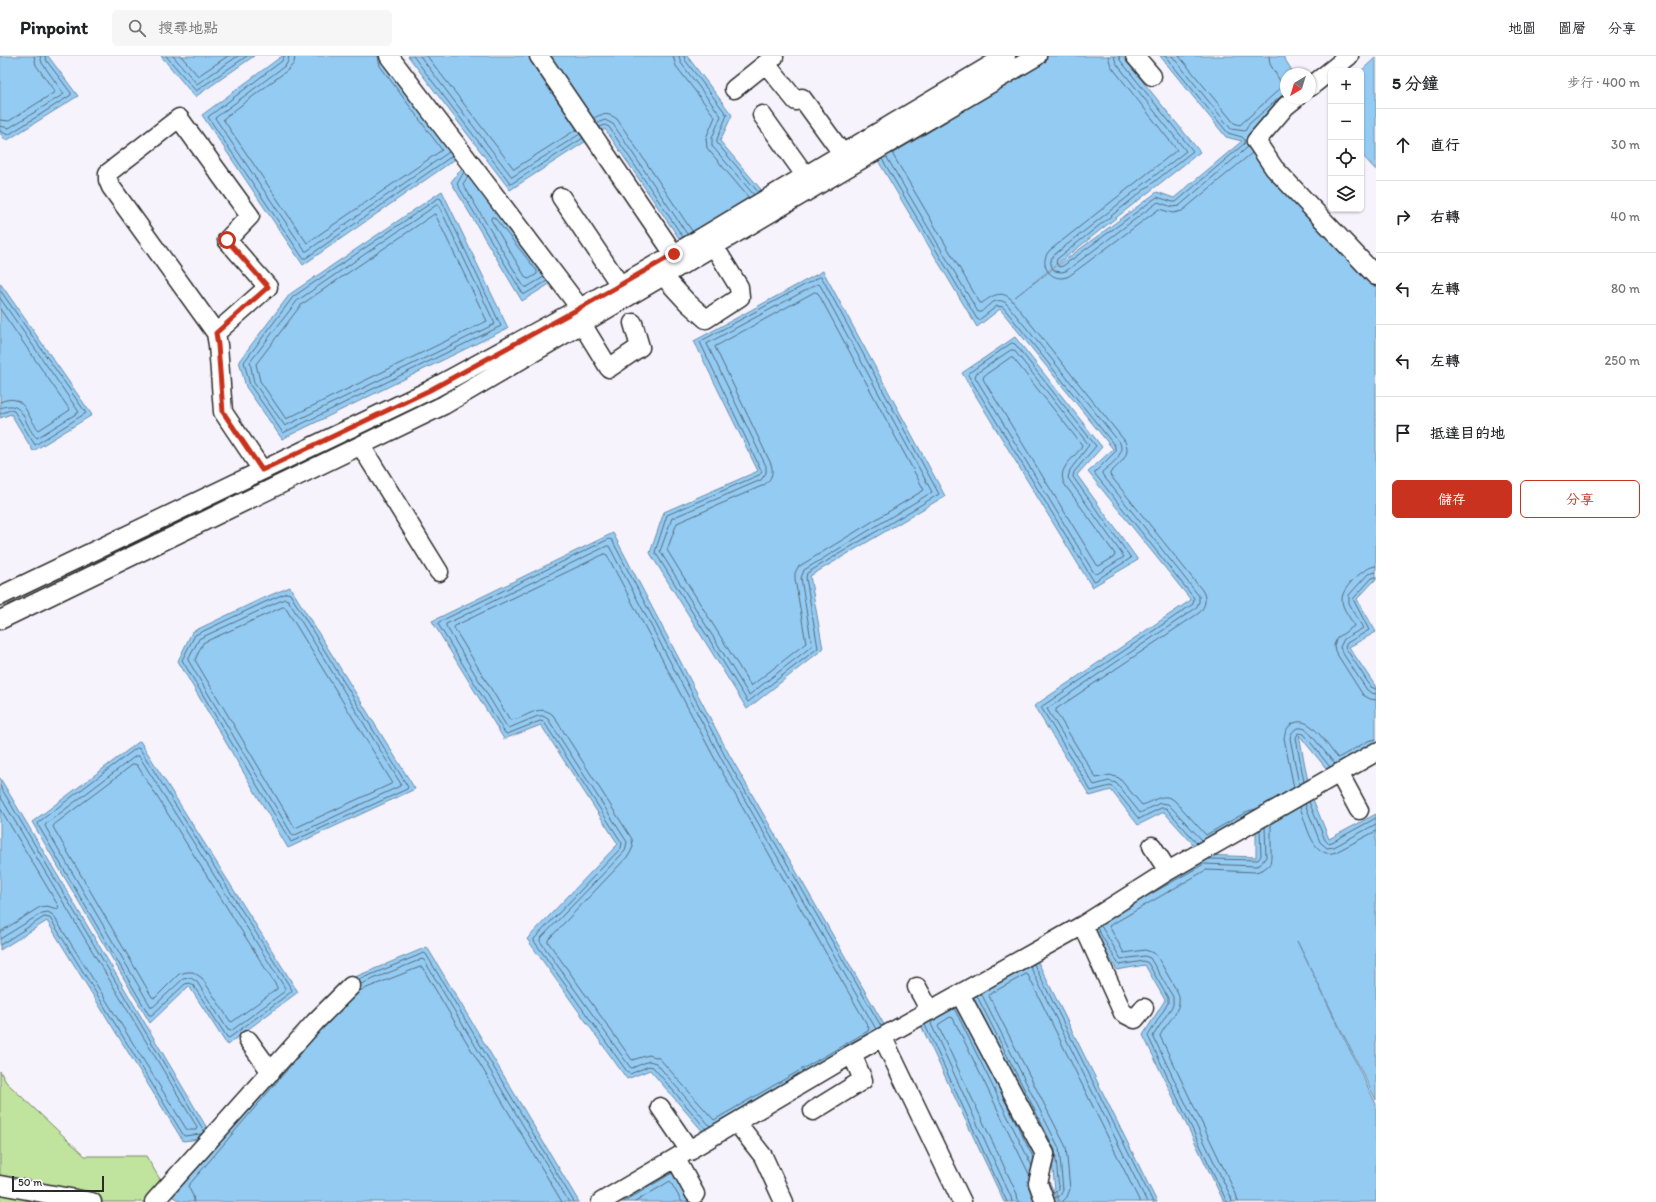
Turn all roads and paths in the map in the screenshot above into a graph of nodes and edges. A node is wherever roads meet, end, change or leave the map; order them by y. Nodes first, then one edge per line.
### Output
1 (389, 56) edge
2 (539, 56) edge
3 (1006, 56) edge
4 (1037, 56) edge
5 (1135, 56) edge
6 (1349, 56) edge
7 (770, 60) edge
8 (1152, 76) dead end
9 (1316, 82) edge
10 (734, 89) dead end
11 (1288, 104) edge
12 (762, 115) dead end
13 (842, 153) junction
14 (805, 176) junction
15 (561, 197) dead end
16 (714, 246) junction
17 (674, 254) junction
18 (663, 276) junction
19 (1376, 276) edge
20 (620, 285) junction
21 (581, 316) junction
22 (633, 323) dead end
23 (216, 333) junction
24 (361, 446) junction
25 (262, 470) junction
26 (439, 572) dead end
27 (0, 596) edge
28 (0, 620) edge
29 (1376, 752) edge
30 (1339, 773) junction
31 (1359, 810) dead end
32 (1152, 846) dead end
33 (1168, 871) junction
34 (1083, 925) junction
35 (351, 986) dead end
36 (917, 987) dead end
37 (960, 994) junction
38 (1144, 1008) dead end
39 (930, 1011) junction
40 (883, 1038) junction
41 (248, 1040) dead end
42 (852, 1054) junction
43 (271, 1072) junction
44 (660, 1107) dead end
45 (813, 1111) dead end
46 (737, 1123) junction
47 (683, 1155) junction
48 (0, 1185) edge
49 (695, 1194) dead end
50 (92, 1202) edge
51 (154, 1202) edge
52 (601, 1202) edge
53 (784, 1202) edge
54 (962, 1202) edge
55 (1045, 1202) edge

1 - 21 street
2 - 17 street
3 - 13 street
4 - 16 street
5 - 8 street
6 - 9 street
7 - 10 street
7 - 13 street
11 - 19 street
12 - 14 street
13 - 14 street
14 - 17 street
15 - 20 street
16 - 18 street
16 - 18 street
17 - 20 street
18 - 21 street
20 - 21 street
21 - 22 street
21 - 24 street
21 - 25 street
23 - 23 street
23 - 25 street
24 - 26 street
24 - 28 street
25 - 27 street
29 - 30 street
30 - 31 street
30 - 33 street
32 - 33 street
33 - 34 street
34 - 37 street
34 - 38 street
35 - 43 street
36 - 39 street
37 - 39 street
37 - 55 street
39 - 40 street
40 - 42 street
40 - 54 street
41 - 43 street
42 - 45 street
42 - 46 street
43 - 51 street
44 - 47 street
46 - 47 street
46 - 53 street
47 - 49 street
47 - 52 street
48 - 50 street

